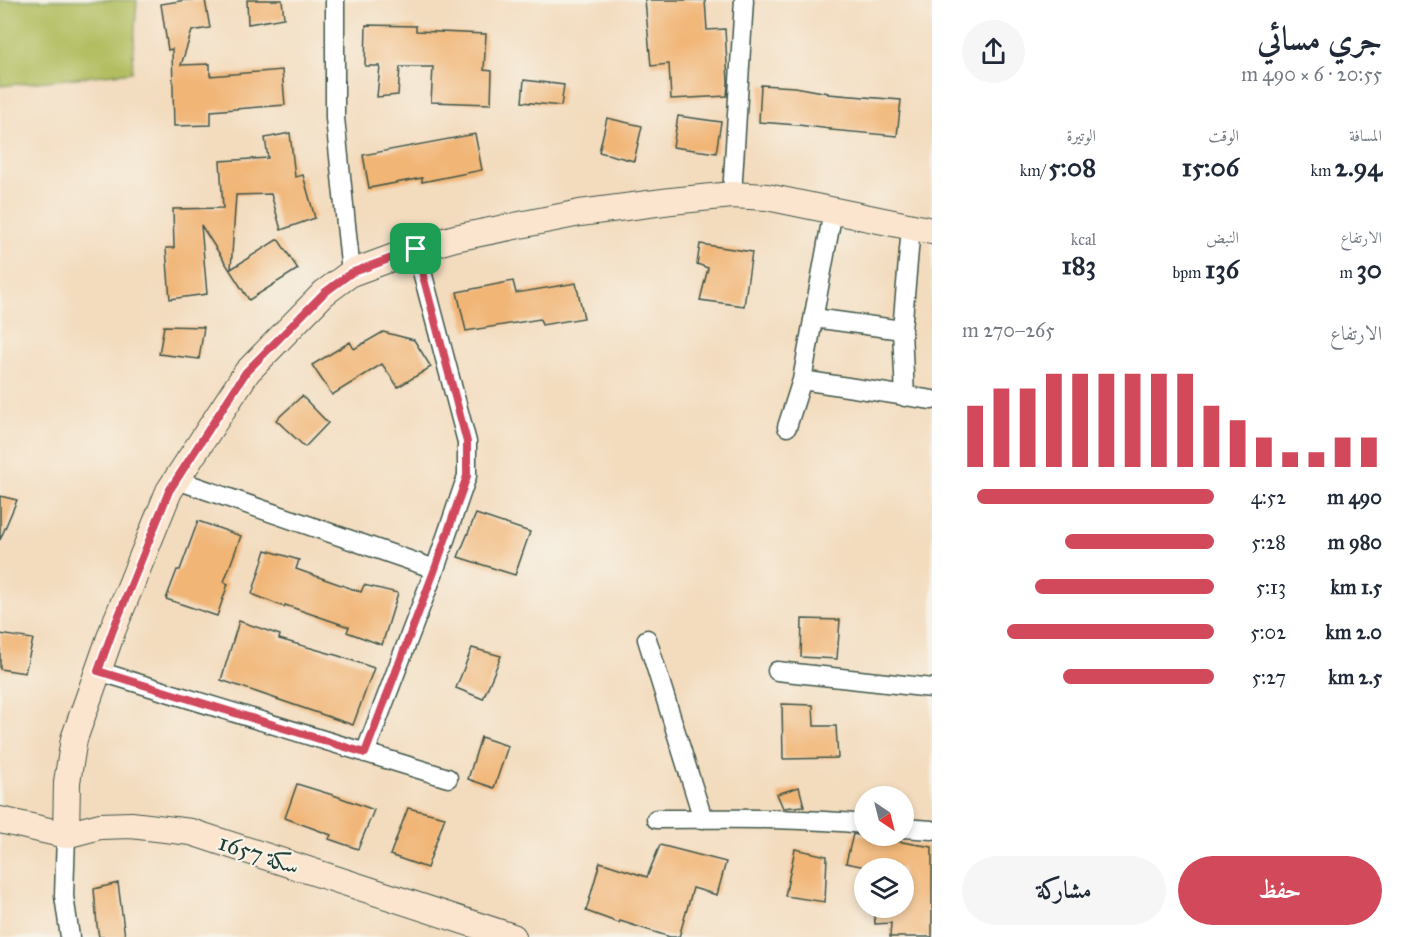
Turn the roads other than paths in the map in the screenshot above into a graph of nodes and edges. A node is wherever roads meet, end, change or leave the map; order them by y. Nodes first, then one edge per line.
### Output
1 (335, 0) edge
2 (744, 0) edge
3 (732, 195) junction
4 (833, 211) junction
5 (922, 229) edge
6 (416, 249) junction
7 (351, 273) junction
8 (814, 318) junction
9 (902, 330) junction
10 (802, 380) junction
11 (905, 397) junction
12 (932, 400) edge
13 (788, 427) dead end
14 (177, 480) junction
15 (435, 569) junction
16 (647, 639) dead end
17 (98, 671) junction
18 (777, 671) dead end
19 (932, 688) edge
20 (365, 753) junction
21 (448, 778) dead end
22 (656, 819) dead end
23 (703, 819) junction
24 (0, 820) edge
25 (854, 823) edge
26 (914, 829) edge
27 (932, 830) edge
28 (66, 835) junction
29 (70, 937) edge
30 (513, 937) edge

1 - 7 street
2 - 3 street
3 - 4 street
3 - 6 street
4 - 5 street
4 - 8 street
5 - 9 street
6 - 7 street
6 - 15 street
7 - 14 street
8 - 9 street
8 - 10 street
9 - 11 street
10 - 11 street
10 - 13 street
11 - 12 street
14 - 15 street
14 - 17 street
15 - 20 street
16 - 23 street
17 - 20 street
17 - 28 street
18 - 19 street
20 - 21 street
22 - 23 street
23 - 25 street
24 - 28 street, سكة 1657
26 - 27 street
28 - 29 street
28 - 30 street, سكة 1657

